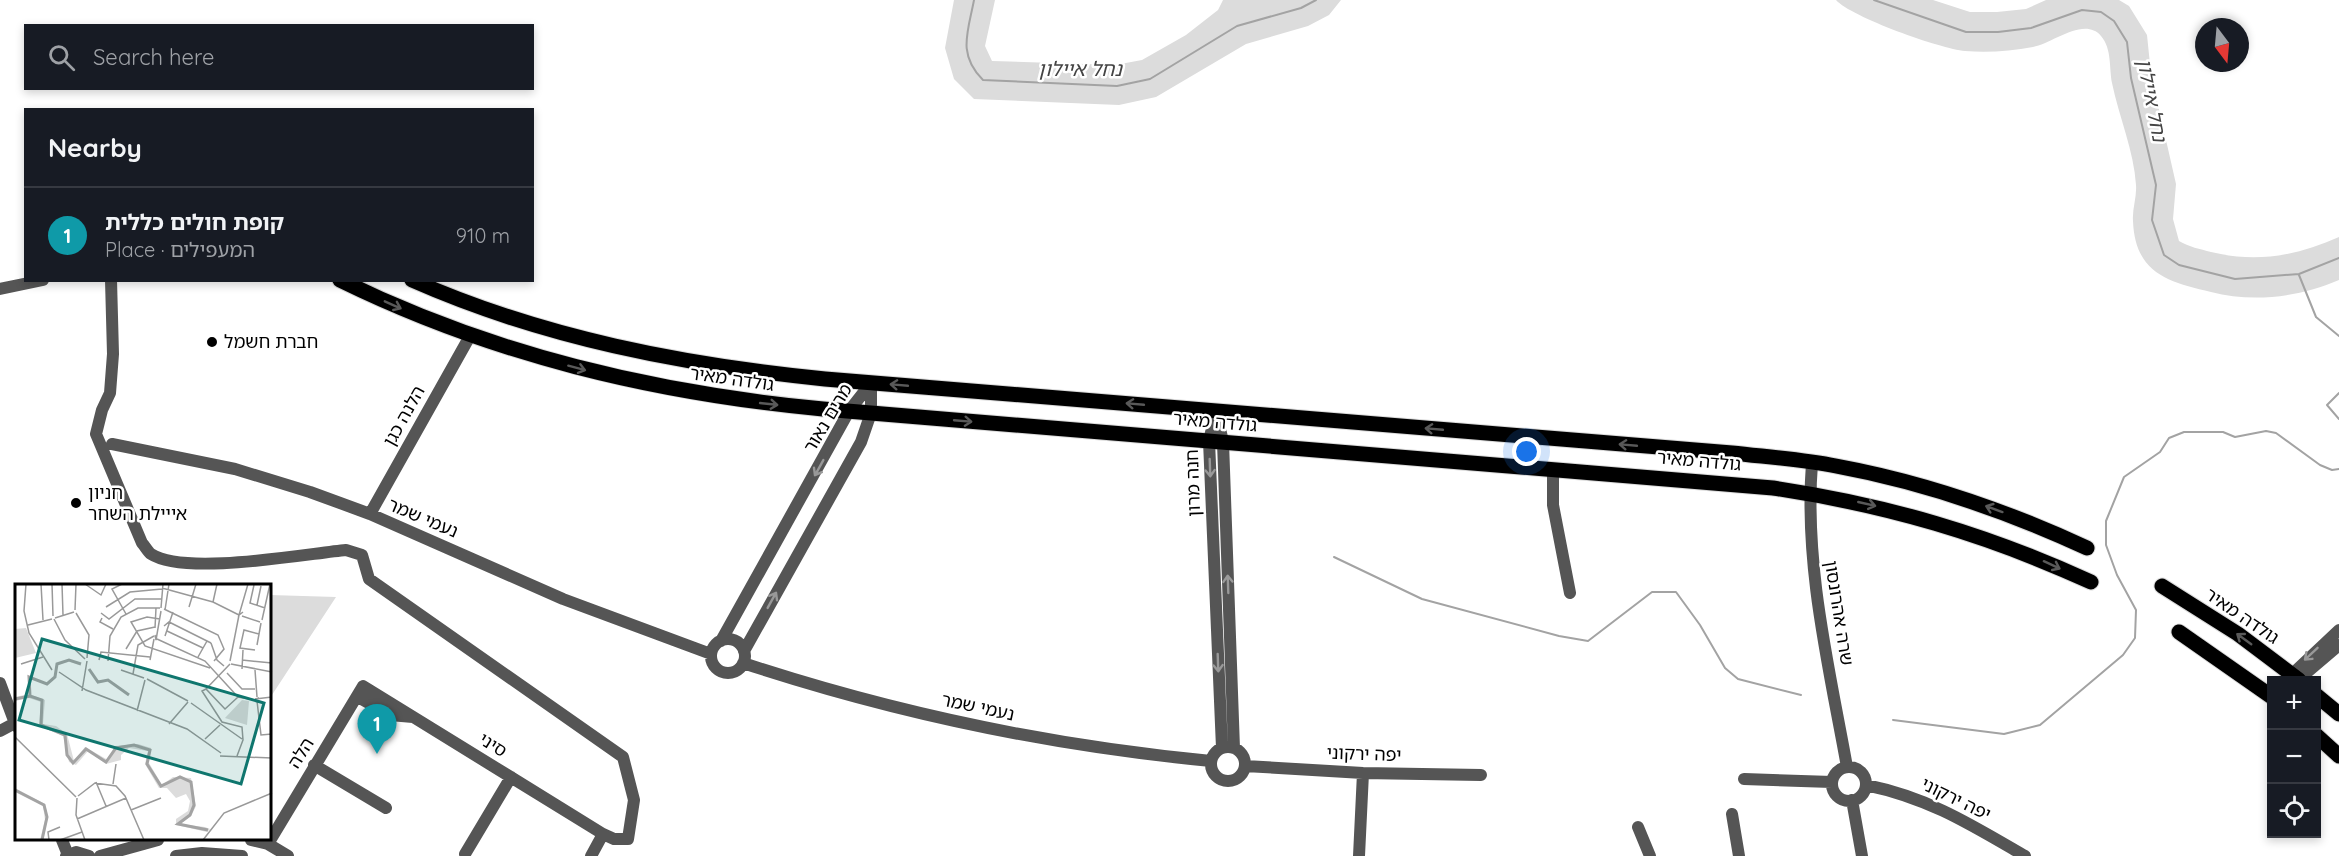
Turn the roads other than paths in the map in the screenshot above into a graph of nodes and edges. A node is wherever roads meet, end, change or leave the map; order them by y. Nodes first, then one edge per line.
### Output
1 (24, 276) edge
2 (0, 280) edge
3 (33, 282) edge
4 (111, 282) edge
5 (345, 282) edge
6 (418, 282) edge
7 (0, 289) edge
8 (470, 336) junction
9 (871, 383) junction
10 (849, 411) junction
11 (1216, 411) junction
12 (871, 413) junction
13 (1216, 441) junction
14 (112, 444) dead end
15 (1812, 463) junction
16 (1553, 469) junction
17 (1810, 493) junction
18 (370, 514) junction
19 (2087, 548) dead end
20 (2091, 582) dead end
21 (2162, 586) dead end
22 (1570, 593) dead end
23 (2339, 630) edge
24 (2179, 632) dead end
25 (721, 641) junction
26 (2339, 645) edge
27 (711, 654) junction
28 (744, 657) junction
29 (2290, 676) edge
30 (2297, 676) edge
31 (2298, 676) edge
32 (0, 683) edge
33 (361, 691) joint
34 (2267, 694) edge
35 (2321, 699) edge
36 (2339, 714) edge
37 (15, 722) edge
38 (15, 725) edge
39 (0, 731) edge
40 (2321, 740) edge
41 (1228, 748) junction
42 (2339, 756) edge
43 (1211, 761) junction
44 (314, 765) junction
45 (1245, 766) junction
46 (1847, 767) junction
47 (1363, 773) junction
48 (1481, 775) dead end
49 (511, 777) junction
50 (1744, 779) dead end
51 (1832, 782) junction
52 (1866, 785) junction
53 (1852, 800) junction
54 (386, 808) dead end
55 (1732, 814) dead end
56 (1638, 826) dead end
57 (603, 834) junction
58 (272, 837) edge
59 (154, 841) edge
60 (255, 841) edge
61 (270, 841) edge
62 (268, 844) junction
63 (465, 854) dead end
64 (67, 855) edge
65 (89, 856) edge
66 (100, 856) edge
67 (177, 856) edge
68 (242, 856) edge
69 (288, 856) edge
70 (591, 856) edge
71 (1359, 856) edge
72 (1650, 856) edge
73 (1739, 856) edge
74 (1862, 856) edge
75 (2025, 856) edge

1 - 2 street
3 - 7 street
4 - 57 street
5 -> 8 main road, גולדה מאיר
6 - 9 main road, גולדה מאיר
8 -> 10 main road, גולדה מאיר
8 - 18 street, הלנה כגן
9 - 10 street, מרים נאור
11 -> 9 main road, גולדה מאיר
9 - 12 street, מרים נאור
10 - 12 main road, גולדה מאיר
10 -> 25 street, מרים נאור
11 - 13 street, חנה מרון
15 -> 11 main road, גולדה מאיר
12 -> 13 main road, גולדה מאיר
28 -> 12 street, מרים נאור
13 - 16 main road, גולדה מאיר
13 - 41 street, חנה מרון
14 - 18 street, נעמי שמר
15 - 17 street, שרה אהרונסון
19 -> 15 main road, גולדה מאיר
16 - 17 main road, גולדה מאיר
16 - 22 street
17 -> 20 main road, גולדה מאיר
17 - 46 street, שרה אהרונסון
18 - 27 street, נעמי שמר
29 -> 21 main road, גולדה מאיר
23 -> 30 street
24 - 34 main road
25 - 27 street
25 - 28 street
26 - 31 street
27 - 28 street
28 - 43 street, נעמי שמר
32 - 37 street
33 - 44 street, הלה
33 - 49 street, סיני
35 - 36 main road
38 - 39 street
40 - 42 main road
41 - 43 street
41 - 45 street
43 - 45 street
44 - 54 street
44 - 58 street, הלה
45 - 47 street, יפה ירקוני
46 - 51 street
46 - 52 street
47 - 48 street, יפה ירקוני
47 - 71 street
49 - 57 street, סיני
49 - 63 street
50 - 51 street
51 - 53 street
52 - 53 street
52 - 75 street, יפה ירקוני
53 - 74 street
55 - 73 street
56 - 72 street
57 - 70 street
59 - 66 street
60 - 62 street
61 - 62 street, הלה
62 - 69 street
64 - 65 street
67 - 68 street

